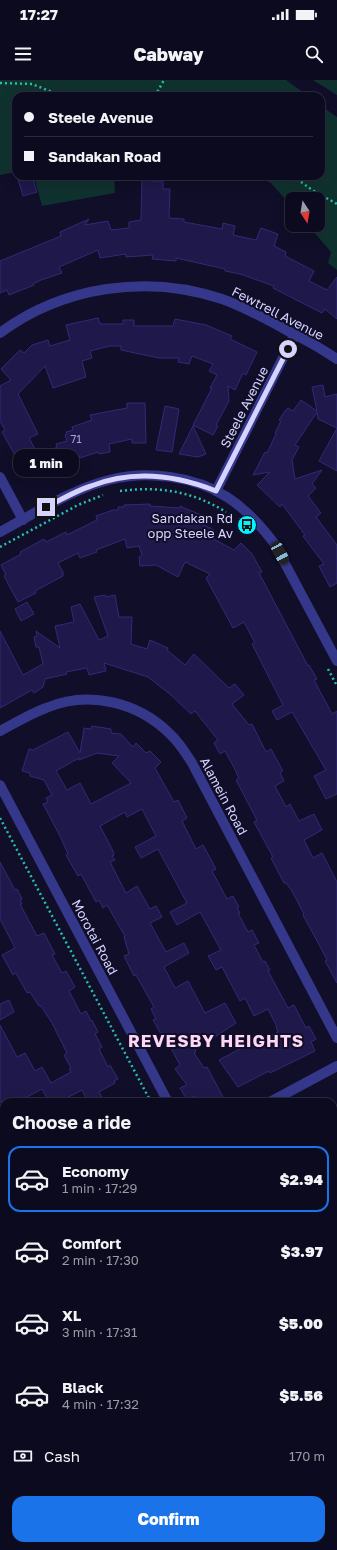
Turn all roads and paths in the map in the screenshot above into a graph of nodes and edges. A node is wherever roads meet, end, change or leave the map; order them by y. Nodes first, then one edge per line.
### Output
1 (164, 80) edge
2 (0, 83) edge
3 (52, 92) edge
4 (157, 92) edge
5 (298, 180) edge
6 (337, 204) edge
7 (0, 333) edge
8 (295, 334) junction
9 (337, 359) edge
10 (0, 477) edge
11 (118, 491) dead end
12 (216, 491) junction
13 (105, 494) dead end
14 (229, 514) dead end
15 (23, 520) junction
16 (0, 532) edge
17 (0, 546) edge
18 (337, 661) edge
19 (326, 664) dead end
20 (337, 686) edge
21 (0, 731) edge
22 (0, 785) edge
23 (0, 818) edge
24 (337, 1038) edge
25 (337, 1066) edge
26 (149, 1098) edge
27 (166, 1098) edge
28 (277, 1098) edge

1 - 4 path
2 - 3 path
5 - 6 path
7 - 8 street, Fewtrell Avenue
8 - 9 street, Fewtrell Avenue
8 - 12 street, Steele Avenue
10 - 15 street
11 - 14 path
12 - 15 street
12 - 18 street
13 - 17 path
15 - 16 street
19 - 20 path
21 - 24 street, Alamein Road
22 - 27 street, Morotai Road
23 - 26 path
25 - 28 street

